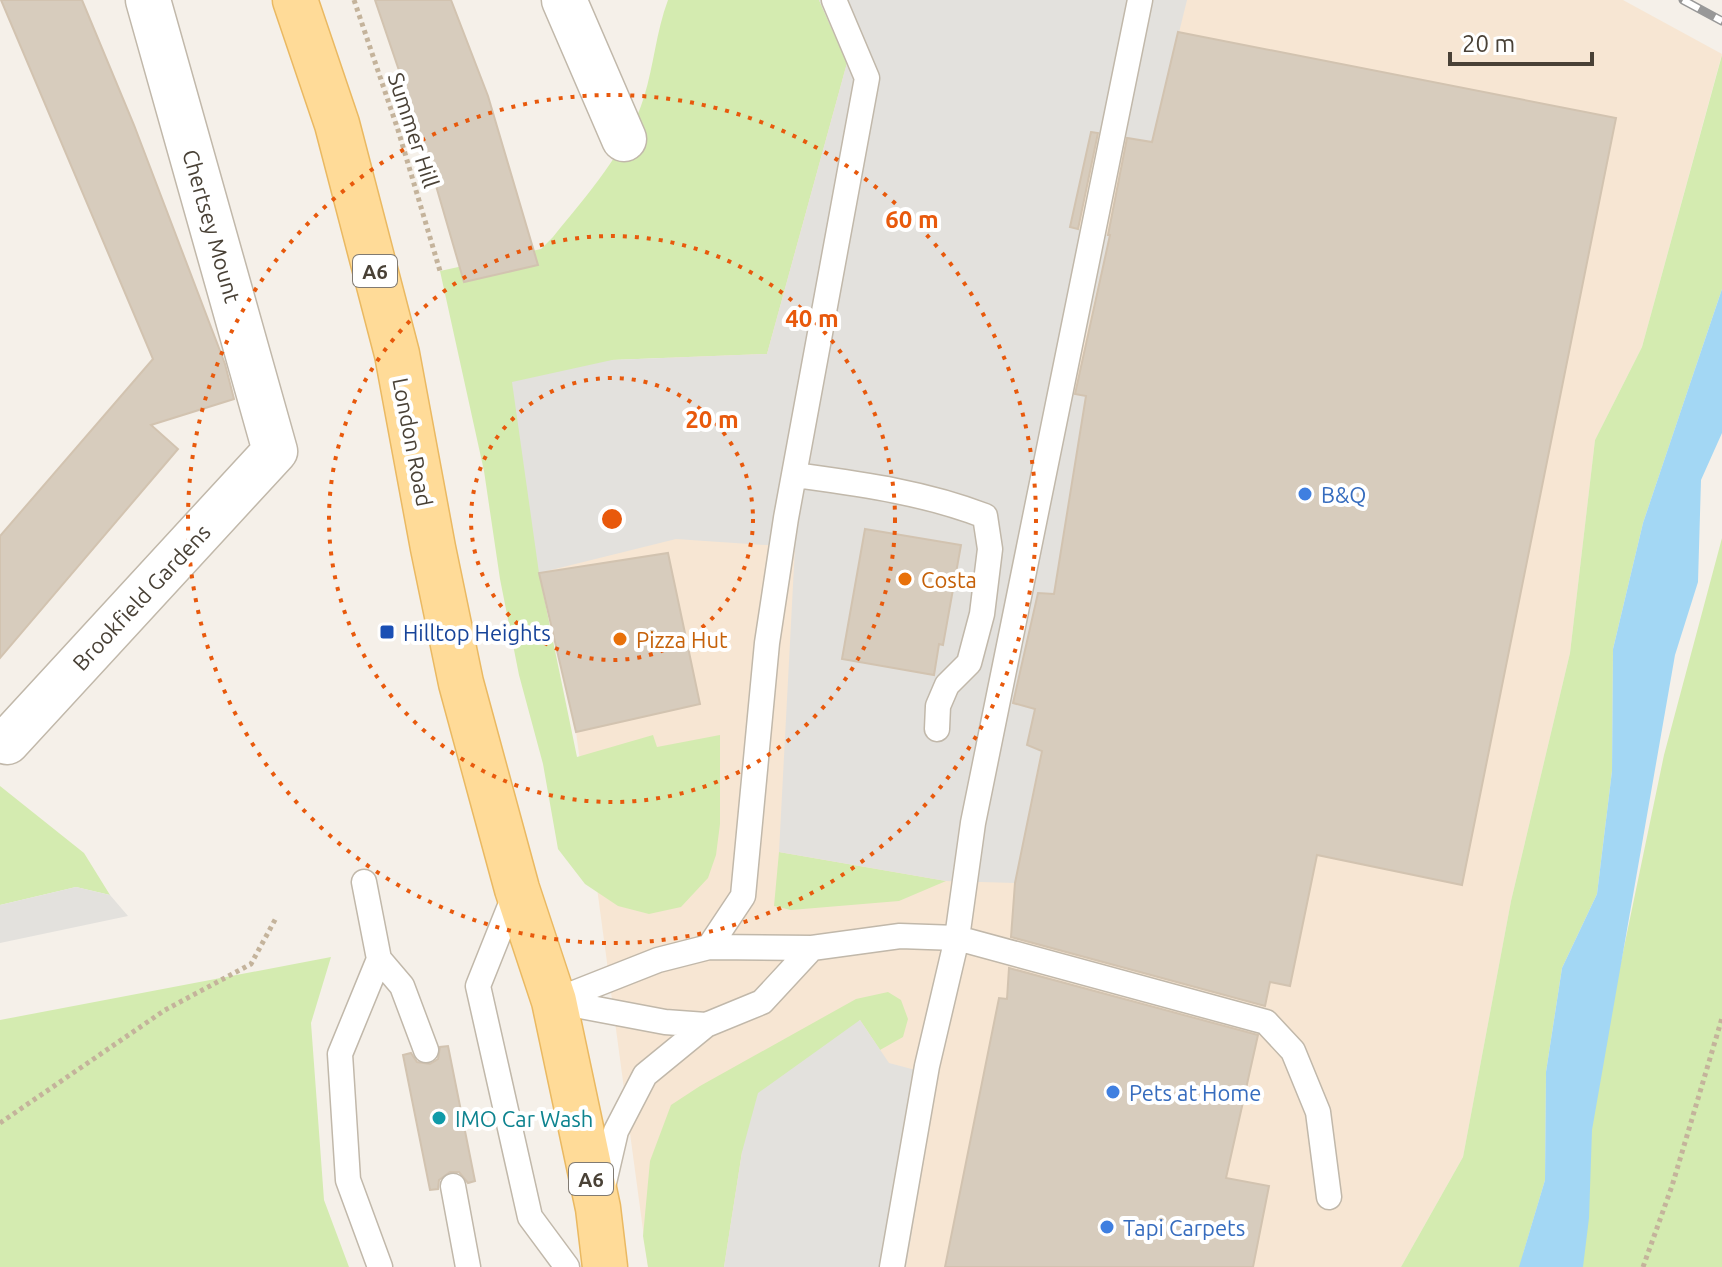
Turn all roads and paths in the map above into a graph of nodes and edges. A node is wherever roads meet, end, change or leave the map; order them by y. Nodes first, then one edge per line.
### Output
1 (148, 0) edge
2 (295, 0) edge
3 (354, 0) edge
4 (564, 0) edge
5 (834, 0) edge
6 (1140, 0) edge
7 (624, 139) dead end
8 (440, 271) dead end
9 (275, 451) joint
10 (795, 475) junction
11 (937, 729) dead end
12 (7, 742) dead end
13 (364, 882) dead end
14 (517, 889) junction
15 (276, 918) dead end
16 (957, 938) junction
17 (709, 947) junction
18 (812, 948) junction
19 (379, 959) junction
20 (554, 1001) junction
21 (1722, 1018) edge
22 (706, 1025) junction
23 (426, 1050) dead end
24 (0, 1123) edge
25 (453, 1186) dead end
26 (1329, 1197) dead end
27 (598, 1208) junction
28 (380, 1267) edge
29 (468, 1267) edge
30 (567, 1267) edge
31 (605, 1267) edge
32 (892, 1267) edge
33 (1643, 1267) edge

1 - 9 street, Chertsey Mount
2 - 14 main road, London Road / A6
3 - 8 path, Summer Hill
4 - 7 street
5 - 10 lane
6 - 16 lane
9 - 12 street, Brookfield Gardens
10 - 11 lane
10 - 17 lane
13 - 19 lane
14 - 20 main road, London Road / A6
14 - 30 lane
15 - 24 path
16 - 18 lane
16 - 26 lane
16 - 32 lane
17 - 18 lane
17 - 20 lane
18 - 22 lane
19 - 23 lane
19 - 28 lane
20 - 22 lane
20 - 27 main road, London Road / A6
21 - 33 path
22 - 27 lane
25 - 29 lane
27 - 31 main road, London Road / A6

